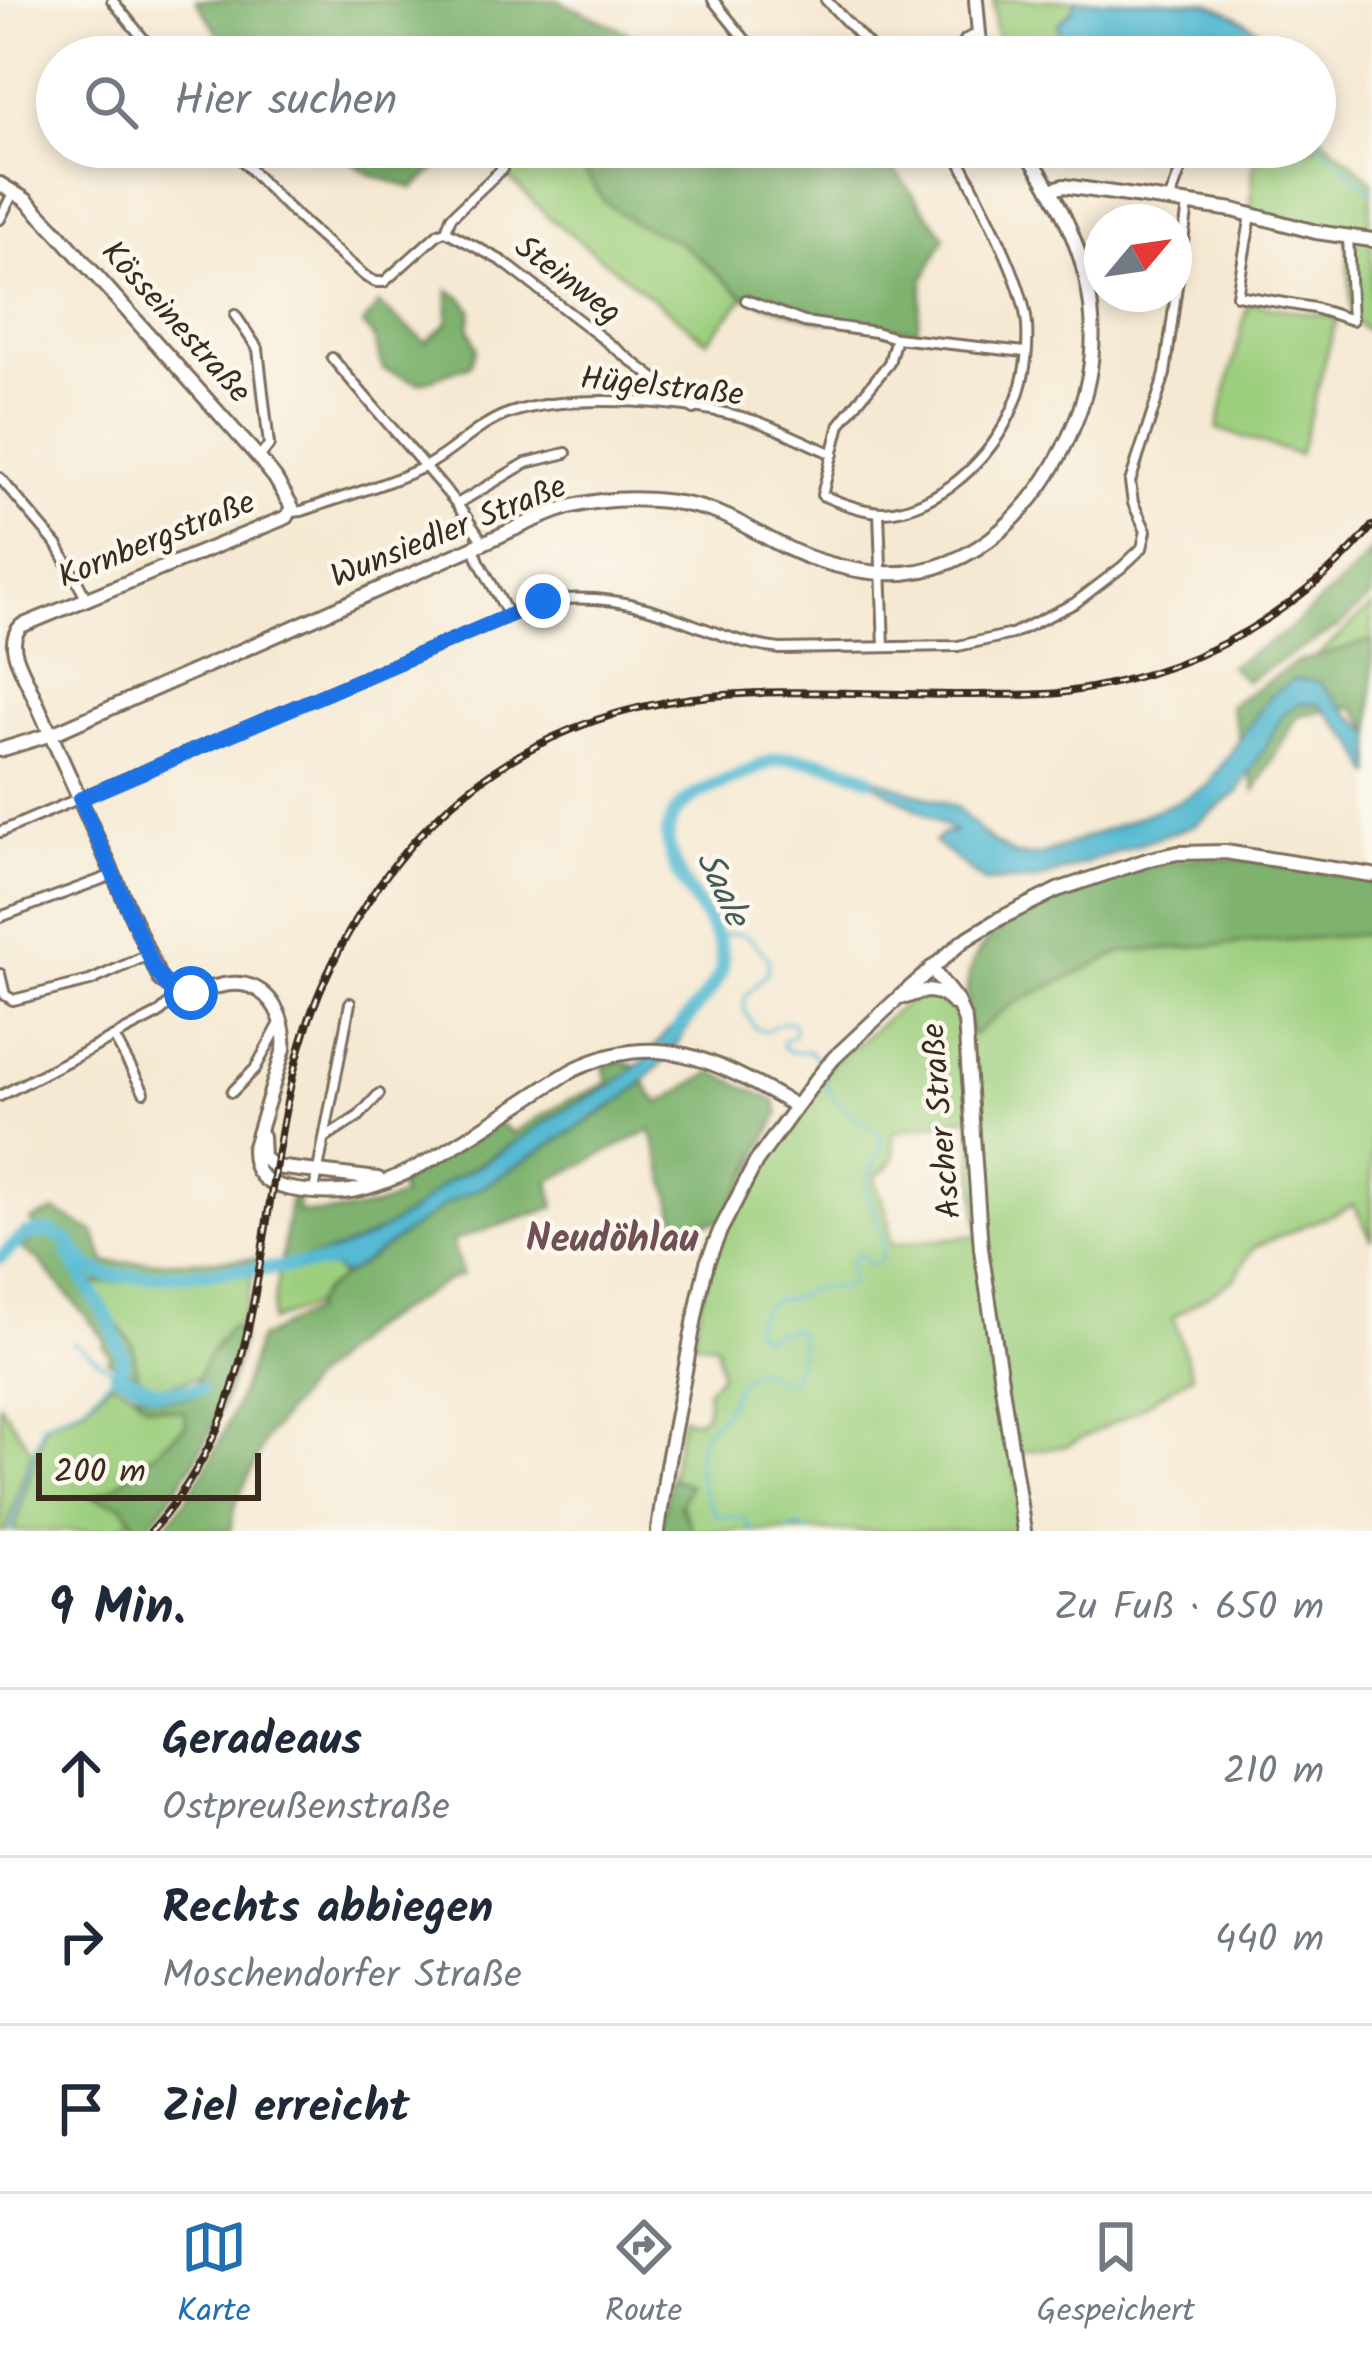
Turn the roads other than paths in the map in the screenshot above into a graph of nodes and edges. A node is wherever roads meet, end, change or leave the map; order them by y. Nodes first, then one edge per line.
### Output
1 (112, 0) edge
2 (712, 0) edge
3 (826, 0) edge
4 (976, 0) edge
5 (977, 34) joint
6 (141, 36) edge
7 (742, 36) edge
8 (860, 36) edge
9 (973, 36) edge
10 (251, 168) edge
11 (963, 168) edge
12 (1036, 168) edge
13 (1181, 168) edge
14 (502, 169) dead end
15 (0, 184) edge
16 (1050, 190) junction
17 (13, 192) junction
18 (1168, 201) junction
19 (1189, 204) edge
20 (1192, 204) edge
21 (1251, 214) junction
22 (0, 219) edge
23 (446, 231) junction
24 (1348, 237) junction
25 (1372, 240) edge
26 (746, 300) dead end
27 (1174, 312) edge
28 (235, 315) dead end
29 (896, 338) junction
30 (1025, 352) junction
31 (332, 358) dead end
32 (652, 386) junction
33 (644, 403) junction
34 (694, 409) junction
35 (566, 453) dead end
36 (832, 454) junction
37 (260, 458) junction
38 (425, 466) junction
39 (0, 478) edge
40 (457, 504) junction
41 (291, 512) junction
42 (879, 512) junction
43 (478, 544) junction
44 (881, 574) junction
45 (86, 598) junction
46 (508, 614) junction
47 (884, 647) junction
48 (52, 734) junction
49 (0, 750) edge
50 (80, 799) junction
51 (0, 832) edge
52 (1372, 874) edge
53 (113, 875) junction
54 (0, 917) edge
55 (148, 956) junction
56 (931, 968) junction
57 (0, 974) edge
58 (176, 991) junction
59 (894, 1002) junction
60 (350, 1003) dead end
61 (281, 1020) junction
62 (965, 1021) junction
63 (114, 1036) junction
64 (144, 1092) dead end
65 (232, 1092) dead end
66 (379, 1094) dead end
67 (0, 1096) edge
68 (796, 1106) junction
69 (265, 1112) junction
70 (323, 1139) junction
71 (317, 1174) junction
72 (385, 1179) junction
73 (314, 1191) junction
74 (658, 1531) edge
75 (1024, 1531) edge

1 - 6 street
2 - 7 street
3 - 8 street
4 - 5 street
5 - 9 street
10 - 23 street
11 - 30 street
12 - 16 street, Wunsiedler Straße
13 - 18 street
14 - 23 street
15 - 17 street, Kösseinestraße
16 - 18 street
16 - 44 street, Wunsiedler Straße
17 - 22 street
17 - 37 street, Kösseinestraße
18 - 19 street
20 - 21 street
21 - 24 street
21 - 24 street
23 - 32 street, Steinweg
24 - 25 street
26 - 29 street
27 - 47 street
28 - 37 street
29 - 30 street
29 - 36 street
30 - 42 street
31 - 38 street
32 - 33 street
32 - 34 street, Steinweg
33 - 34 street, Hügelstraße
33 - 38 street, Hügelstraße
34 - 36 street, Hügelstraße
35 - 40 street
36 - 42 street
37 - 41 street, Kösseinestraße
38 - 40 street
38 - 41 street, Kornbergstraße
39 - 45 street
40 - 43 street
41 - 45 street, Kornbergstraße
42 - 44 street
43 - 44 street, Wunsiedler Straße
43 - 46 street
43 - 48 street, Wunsiedler Straße
44 - 47 street
45 - 48 street, Kornbergstraße
46 - 47 street
46 - 50 street
48 - 49 street, Wunsiedler Straße
48 - 50 street
50 - 51 street
50 - 53 street
52 - 56 street
53 - 54 street
53 - 55 street
55 - 57 street
55 - 58 street
56 - 59 street
56 - 62 street, Ascher Straße
58 - 61 street
58 - 63 street
59 - 62 street
59 - 68 street
60 - 70 street
61 - 65 street
61 - 69 street
62 - 75 street, Ascher Straße
63 - 64 street
63 - 67 street
66 - 70 street
68 - 72 street
68 - 74 street
69 - 71 street
69 - 73 street
70 - 71 street
71 - 72 street
71 - 73 street
72 - 73 street

